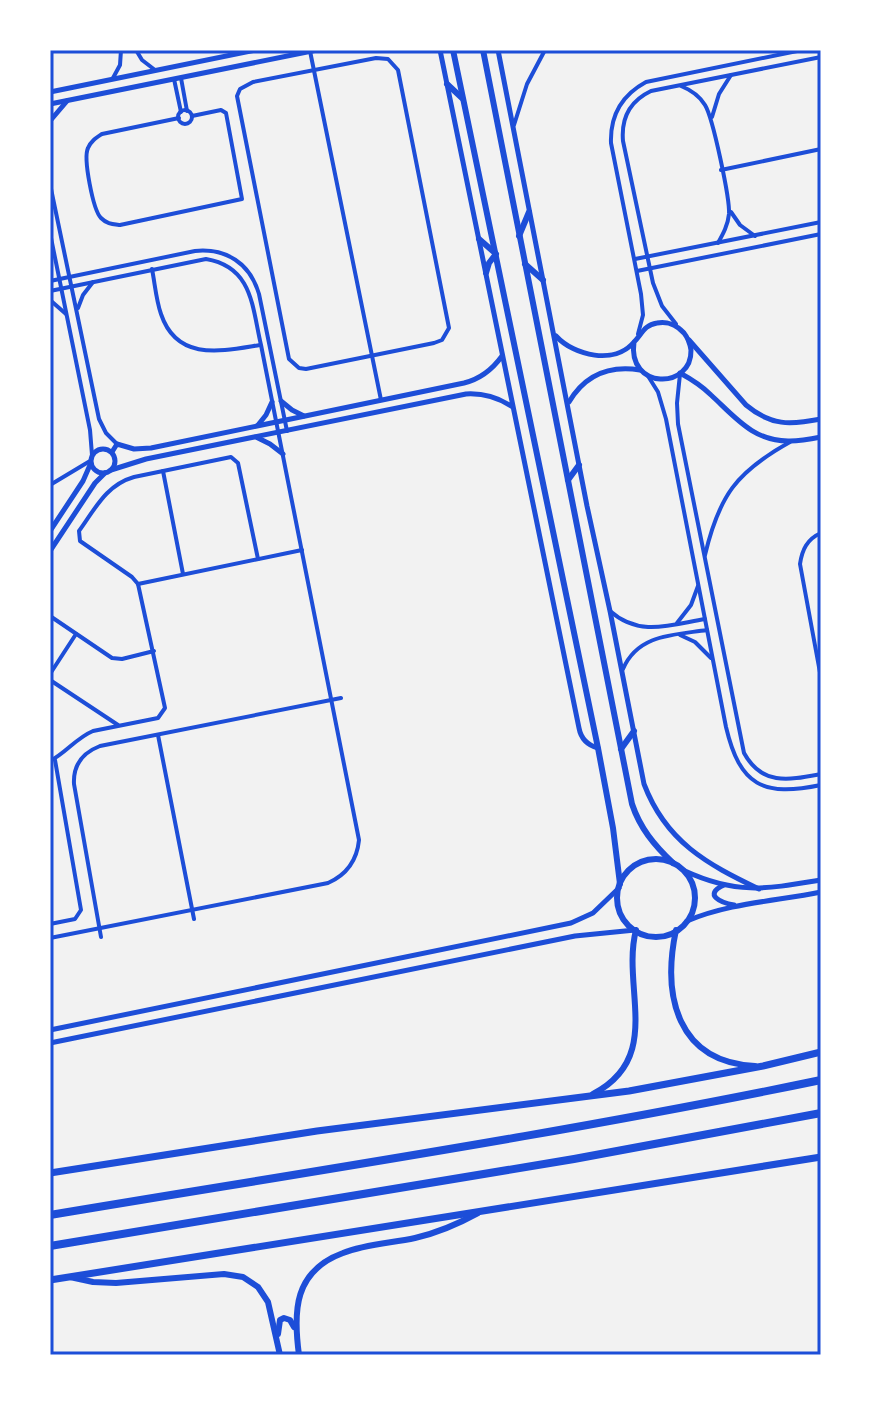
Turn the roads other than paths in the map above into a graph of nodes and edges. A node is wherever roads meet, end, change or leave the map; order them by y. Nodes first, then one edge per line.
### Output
1 (121, 50) edge
2 (136, 50) edge
3 (256, 50) edge
4 (317, 50) edge
5 (440, 50) edge
6 (453, 50) edge
7 (483, 50) edge
8 (545, 50) edge
9 (802, 50) edge
10 (310, 51) edge
11 (499, 51) edge
12 (821, 57) edge
13 (155, 70) junction
14 (314, 70) junction
15 (731, 75) junction
16 (178, 78) junction
17 (659, 78) junction
18 (112, 79) junction
19 (447, 84) junction
20 (679, 85) junction
21 (661, 88) junction
22 (50, 92) edge
23 (68, 100) junction
24 (464, 100) junction
25 (50, 104) edge
26 (184, 111) junction
27 (192, 116) junction
28 (179, 118) junction
29 (712, 119) junction
30 (50, 121) edge
31 (514, 127) junction
32 (821, 149) edge
33 (721, 170) junction
34 (50, 184) edge
35 (729, 210) junction
36 (529, 212) junction
37 (821, 222) edge
38 (50, 233) edge
39 (821, 234) edge
40 (519, 236) junction
41 (755, 236) junction
42 (479, 239) junction
43 (717, 243) junction
44 (496, 254) junction
45 (647, 257) junction
46 (635, 259) junction
47 (525, 264) junction
48 (650, 268) junction
49 (152, 269) junction
50 (637, 271) junction
51 (486, 273) junction
52 (70, 277) junction
53 (59, 279) junction
54 (543, 280) junction
55 (50, 281) edge
56 (93, 282) junction
57 (72, 286) junction
58 (61, 288) junction
59 (50, 291) edge
60 (50, 300) edge
61 (77, 310) junction
62 (67, 314) junction
63 (677, 326) junction
64 (554, 334) junction
65 (638, 335) junction
66 (688, 339) junction
67 (634, 342) junction
68 (261, 345) junction
69 (502, 355) junction
70 (372, 356) junction
71 (640, 370) junction
72 (680, 373) junction
73 (648, 376) junction
74 (381, 400) junction
75 (281, 401) junction
76 (272, 402) junction
77 (568, 402) junction
78 (513, 407) junction
79 (305, 416) junction
80 (821, 419) edge
81 (285, 420) junction
82 (277, 422) junction
83 (257, 426) junction
84 (287, 431) junction
85 (279, 432) junction
86 (256, 437) junction
87 (821, 437) edge
88 (791, 442) junction
89 (117, 444) junction
90 (112, 452) junction
91 (283, 454) junction
92 (91, 460) junction
93 (579, 465) junction
94 (108, 471) junction
95 (163, 471) junction
96 (568, 480) junction
97 (50, 485) edge
98 (50, 531) edge
99 (821, 533) edge
100 (302, 550) junction
101 (50, 551) edge
102 (705, 557) junction
103 (258, 559) junction
104 (183, 574) junction
105 (138, 584) junction
106 (698, 584) junction
107 (610, 611) junction
108 (50, 616) edge
109 (705, 619) junction
110 (677, 624) junction
111 (707, 630) junction
112 (76, 634) junction
113 (678, 634) junction
114 (154, 651) junction
115 (713, 661) junction
116 (622, 671) junction
117 (50, 674) edge
118 (821, 678) edge
119 (50, 680) edge
120 (341, 698) dead end
121 (332, 700) junction
122 (738, 724) junction
123 (118, 725) junction
124 (726, 727) junction
125 (634, 731) junction
126 (158, 735) junction
127 (598, 748) junction
128 (621, 749) junction
129 (53, 760) edge
130 (821, 768) edge
131 (821, 774) edge
132 (814, 775) junction
133 (821, 785) edge
134 (673, 863) junction
135 (685, 871) junction
136 (821, 881) edge
137 (725, 885) junction
138 (619, 886) junction
139 (759, 889) junction
140 (821, 892) edge
141 (739, 906) junction
142 (192, 910) junction
143 (194, 919) dead end
144 (687, 921) junction
145 (50, 924) edge
146 (100, 928) junction
147 (636, 930) junction
148 (676, 930) junction
149 (524, 934) junction
150 (101, 937) dead end
151 (50, 938) edge
152 (527, 946) junction
153 (154, 1008) junction
154 (157, 1020) junction
155 (50, 1030) edge
156 (50, 1043) edge
157 (821, 1052) edge
158 (763, 1066) junction
159 (821, 1080) edge
160 (585, 1098) junction
161 (821, 1113) edge
162 (821, 1157) edge
163 (50, 1173) edge
164 (481, 1211) junction
165 (50, 1215) edge
166 (50, 1246) edge
167 (68, 1277) junction
168 (50, 1280) edge
169 (296, 1330) junction
170 (277, 1338) junction
171 (280, 1355) edge
172 (299, 1355) edge

1 - 18 street
2 - 13 street
3 - 13 street
4 - 10 street
5 - 19 street
6 - 24 main road
7 - 40 main road
8 - 31 street
9 - 17 street
10 - 14 street
10 - 16 street
11 - 31 street
12 - 15 street
13 - 18 street
14 - 70 street
14 - 70 street
14 - 70 street
15 - 20 street
15 - 29 street
16 - 23 street
16 - 26 street
17 - 21 street
17 - 46 street
18 - 22 street
19 - 24 main road
19 - 42 street
20 - 21 street
20 - 29 street
21 - 45 street
23 - 25 street
23 - 30 street
24 - 44 main road
26 - 27 street
26 - 28 street
27 - 28 street
27 - 28 street
29 - 33 street
31 - 36 street
32 - 33 street
33 - 35 street
34 - 52 street
35 - 41 street
35 - 43 street
36 - 40 main road
36 - 54 street
37 - 41 street
38 - 53 street
39 - 48 street
40 - 47 main road
41 - 43 street
42 - 44 main road
42 - 51 street
43 - 45 street
44 - 51 main road
44 - 127 main road
45 - 46 street
45 - 48 street
46 - 50 street
47 - 54 main road
47 - 96 main road
48 - 50 street
48 - 63 street
49 - 56 street
49 - 68 street
49 - 68 street
50 - 65 street
51 - 69 street
52 - 53 street
52 - 57 street
52 - 75 street
53 - 55 street
53 - 58 street
54 - 64 street
56 - 57 street
56 - 61 street
57 - 58 street
57 - 61 street
58 - 59 street
58 - 62 street
60 - 62 street
61 - 89 street
62 - 92 street
63 - 65 street
63 - 66 street
64 - 67 street
64 - 77 street
65 - 67 street
66 - 72 street
66 - 80 street
67 - 71 street
68 - 76 street
69 - 74 street
69 - 78 street
70 - 74 street
71 - 73 street
71 - 77 street
72 - 73 street
72 - 88 street
72 - 102 street
73 - 106 street
74 - 79 street
75 - 79 street
75 - 81 street
76 - 82 street
76 - 83 street
77 - 93 street
78 - 84 street
78 - 127 street
79 - 81 street
81 - 82 street
81 - 84 street
82 - 83 street
82 - 85 street
83 - 89 street
84 - 85 street
85 - 86 street
85 - 91 street
86 - 91 street
86 - 94 street
87 - 88 street
88 - 102 street
89 - 90 street
90 - 92 street
90 - 94 street
91 - 100 street
92 - 94 street
92 - 97 street
92 - 98 street
93 - 96 main road
93 - 107 street
94 - 101 street
95 - 103 street
95 - 104 street
95 - 105 street
96 - 128 main road
99 - 118 street
100 - 103 street
100 - 121 street
102 - 122 street
103 - 104 street
104 - 105 street
105 - 114 street
106 - 109 street
106 - 110 street
107 - 110 street
107 - 116 street
108 - 112 street
109 - 110 street
109 - 111 street
111 - 113 street
111 - 115 street
112 - 114 street
112 - 117 street
113 - 115 street
113 - 116 street
114 - 123 street
115 - 124 street
116 - 125 street
119 - 123 street
120 - 121 street
121 - 126 street
121 - 142 street
122 - 124 street
122 - 132 street
123 - 129 street
124 - 133 street
125 - 128 main road
125 - 139 street
126 - 142 street
126 - 146 street
127 - 138 main road
128 - 134 main road
129 - 145 street
130 - 132 street
131 - 132 street
134 - 135 main road
134 - 138 main road
135 - 137 street
135 - 144 main road
136 - 139 street
137 - 139 street
137 - 141 street
138 - 147 main road
138 - 149 street
140 - 141 street
141 - 144 street
142 - 143 street
142 - 146 street
144 - 148 main road
146 - 150 street
146 - 151 street
147 - 148 main road
147 - 152 street
147 - 160 main road
148 - 158 main road
149 - 152 street
149 - 153 street
152 - 154 street
153 - 154 street
153 - 155 street
154 - 156 street
157 - 158 highway
158 - 160 highway
159 - 165 highway
160 - 163 highway
161 - 166 highway
162 - 164 highway
164 - 167 highway
164 - 169 main road
167 - 168 highway
167 - 170 main road
169 - 170 main road
169 - 172 main road
170 - 171 main road

